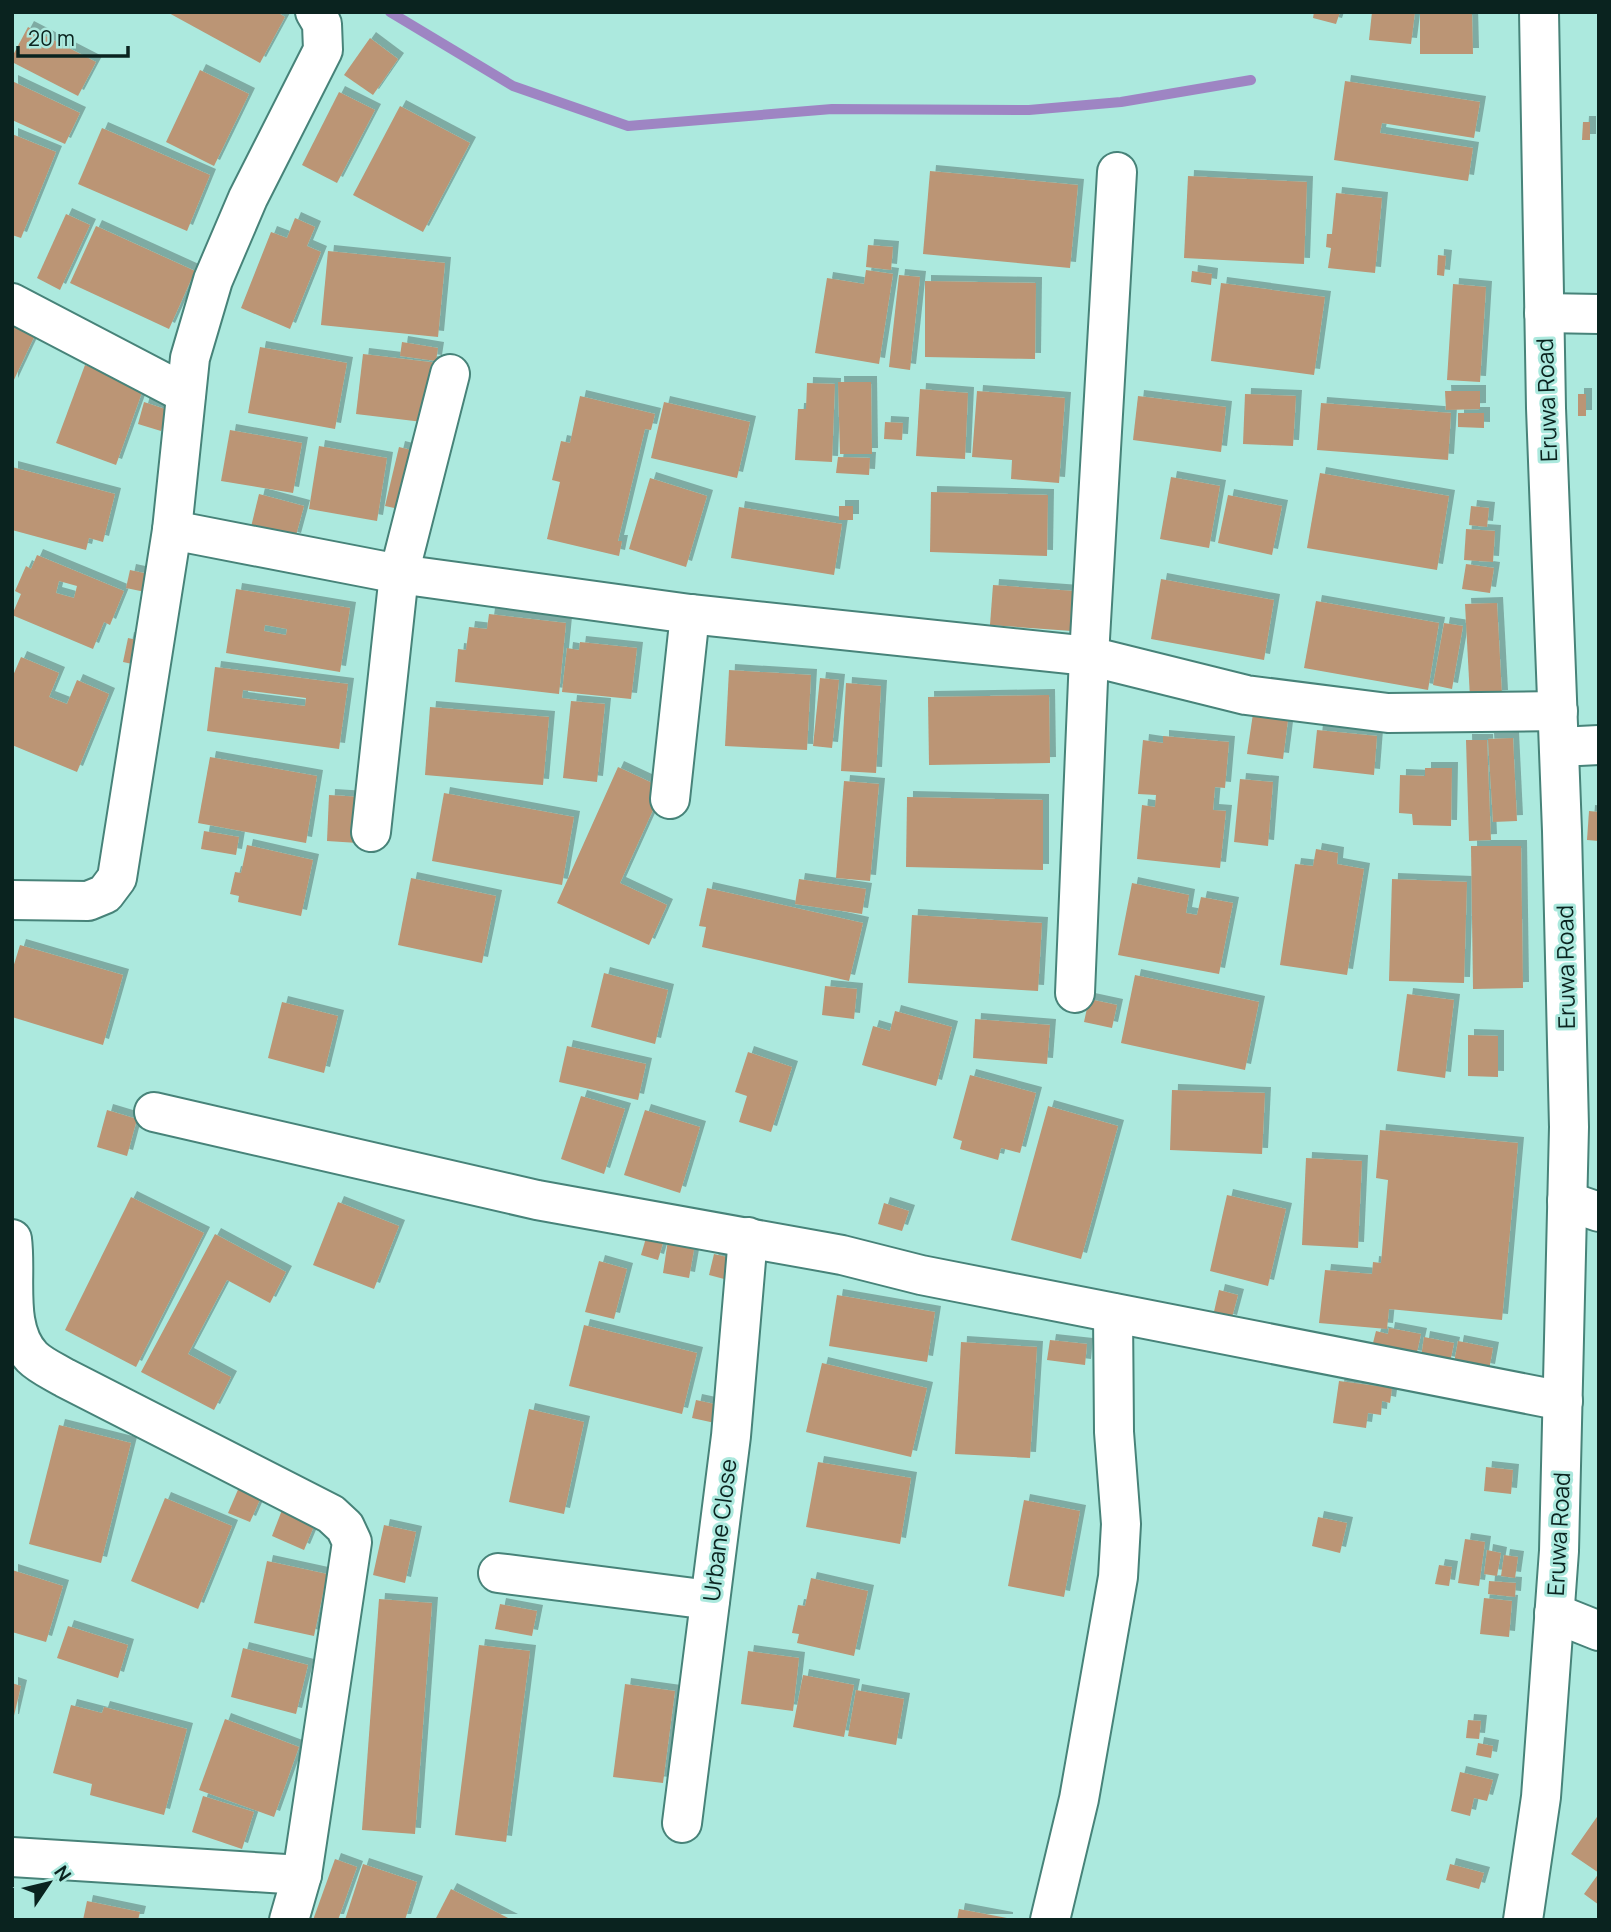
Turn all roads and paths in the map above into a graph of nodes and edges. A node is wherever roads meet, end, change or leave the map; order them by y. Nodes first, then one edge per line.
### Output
1 (315, 12) edge
2 (1539, 12) edge
3 (1117, 172) dead end
4 (12, 303) edge
5 (1544, 313) junction
6 (1599, 314) edge
7 (450, 374) dead end
8 (186, 394) junction
9 (172, 530) junction
10 (399, 574) junction
11 (690, 614) junction
12 (1089, 656) junction
13 (1559, 729) junction
14 (1599, 745) edge
15 (670, 799) dead end
16 (371, 832) dead end
17 (12, 900) edge
18 (1075, 993) dead end
19 (154, 1112) dead end
20 (1583, 1207) edge
21 (748, 1237) junction
22 (12, 1239) edge
23 (1113, 1313) junction
24 (16, 1350) edge
25 (1563, 1401) junction
26 (498, 1573) dead end
27 (710, 1600) junction
28 (1554, 1613) junction
29 (1599, 1631) edge
30 (682, 1822) dead end
31 (12, 1857) edge
32 (302, 1875) junction
33 (1528, 1918) edge
34 (289, 1920) edge
35 (1050, 1920) edge

1 - 8 street
2 - 5 street, Eruwa Road
3 - 12 street
4 - 8 street
5 - 6 street
5 - 13 street, Eruwa Road
7 - 10 street
8 - 9 street
9 - 10 street
9 - 17 street
10 - 11 street
10 - 16 street
11 - 12 street
11 - 15 street
12 - 13 street
12 - 18 street
13 - 14 street
13 - 20 street, Eruwa Road
19 - 21 street
20 - 25 street, Eruwa Road
21 - 23 street
21 - 27 street, Urbane Close
22 - 24 street
23 - 25 street
23 - 35 street
24 - 32 street
25 - 28 street, Eruwa Road
26 - 27 street
27 - 30 street, Urbane Close
28 - 29 street
28 - 33 street, Eruwa Road
31 - 32 street
32 - 34 street

